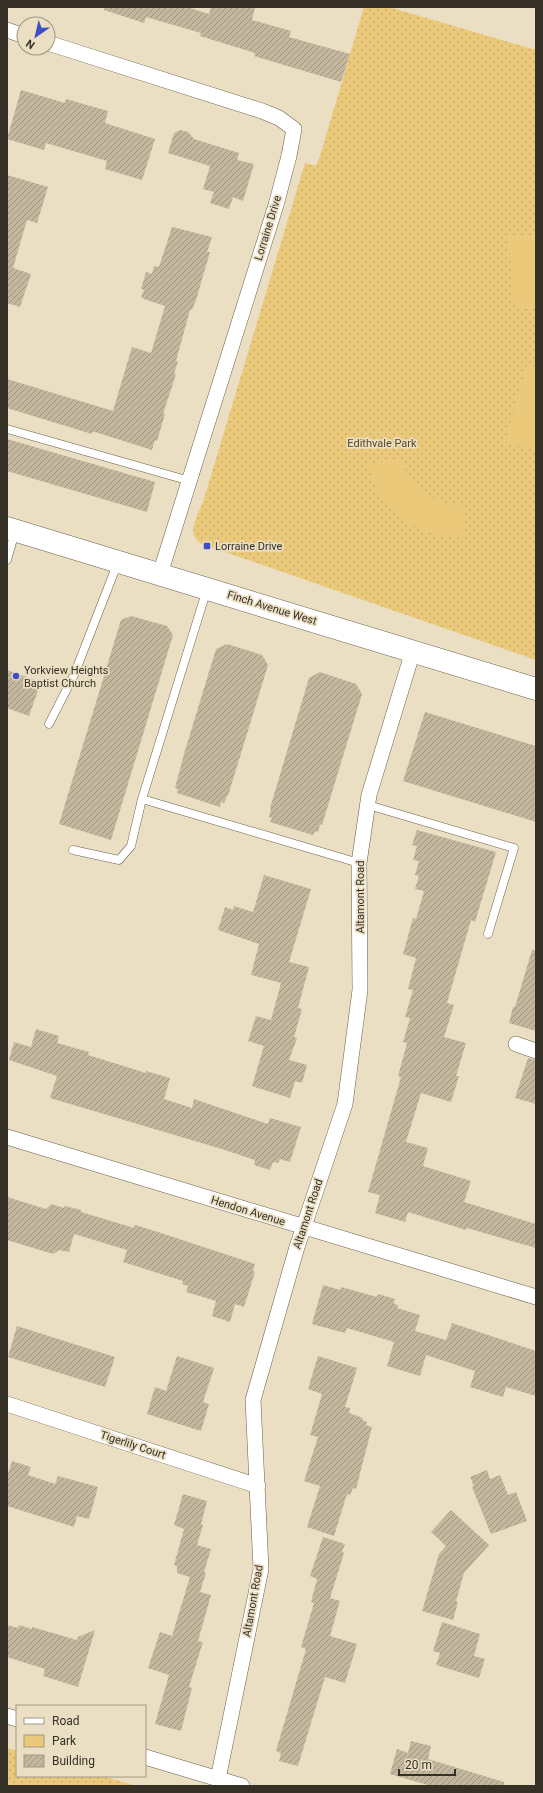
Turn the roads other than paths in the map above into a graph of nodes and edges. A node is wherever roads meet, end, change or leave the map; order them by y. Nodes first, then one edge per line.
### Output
1 (56, 46) edge
2 (7, 429) edge
3 (190, 481) junction
4 (11, 529) edge
5 (7, 560) edge
6 (118, 561) junction
7 (160, 574) junction
8 (207, 588) junction
9 (413, 651) junction
10 (536, 689) edge
11 (49, 724) dead end
12 (142, 799) junction
13 (368, 805) junction
14 (73, 850) dead end
15 (359, 863) junction
16 (488, 934) dead end
17 (516, 1044) dead end
18 (536, 1051) edge
19 (7, 1137) edge
20 (304, 1228) junction
21 (536, 1296) edge
22 (7, 1404) edge
23 (258, 1486) junction
24 (146, 1757) edge
25 (218, 1779) junction
26 (242, 1786) edge

1 - 3 street, Lorraine Drive
2 - 3 lane
3 - 7 street, Lorraine Drive
4 - 5 lane
4 - 6 main road, Finch Avenue West
6 - 7 main road, Finch Avenue West
6 - 11 lane
7 - 8 main road, Finch Avenue West
8 - 9 main road, Finch Avenue West
8 - 12 lane
9 - 10 main road, Finch Avenue West
9 - 13 street, Altamont Road
12 - 14 lane
12 - 15 lane
13 - 15 street, Altamont Road
13 - 16 lane
15 - 20 street, Altamont Road
17 - 18 street
19 - 20 street, Hendon Avenue
20 - 21 street, Hendon Avenue
20 - 23 street, Altamont Road
22 - 23 street, Tigerlily Court
23 - 25 street, Altamont Road
24 - 25 street
25 - 26 street

